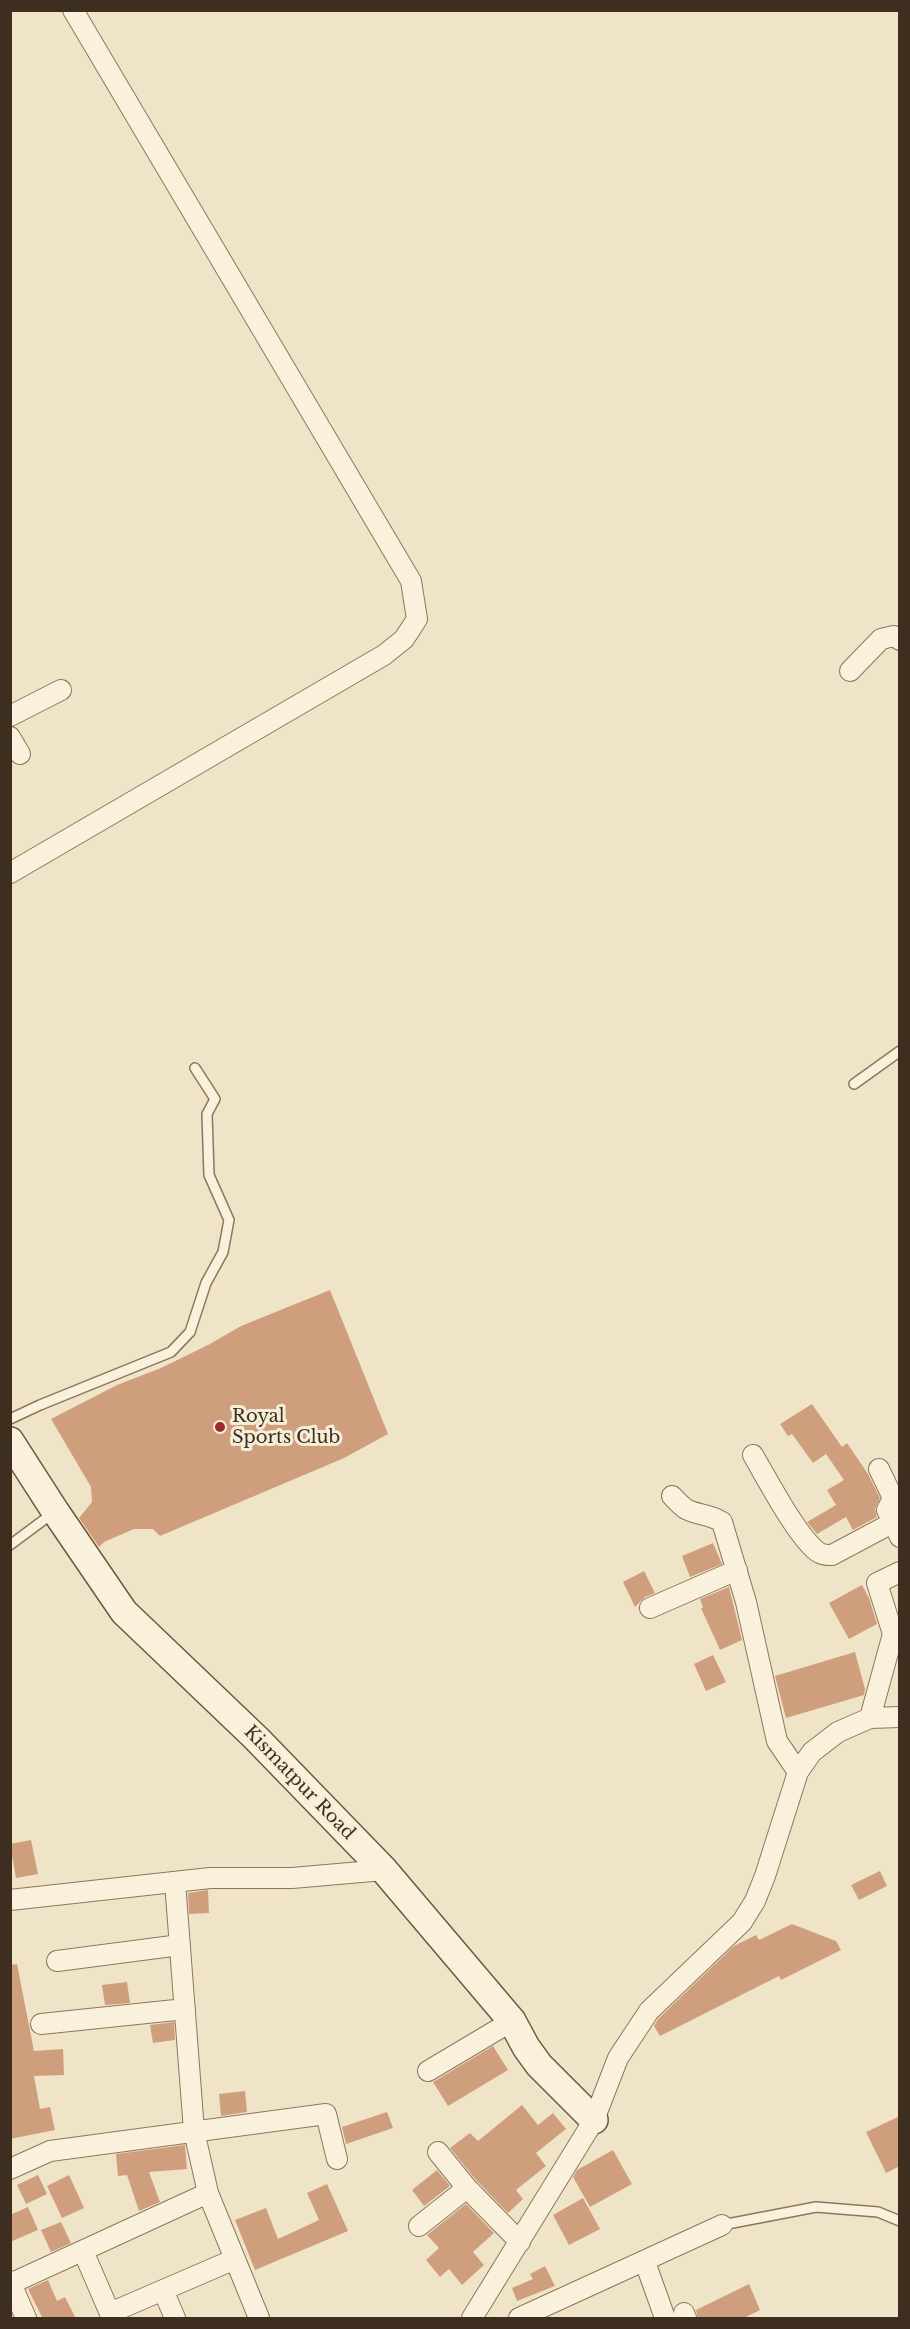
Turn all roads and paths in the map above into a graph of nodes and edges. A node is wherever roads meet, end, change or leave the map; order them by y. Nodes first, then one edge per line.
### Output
1 (73, 10) edge
2 (900, 639) edge
3 (850, 671) dead end
4 (60, 690) dead end
5 (10, 716) edge
6 (10, 873) edge
7 (900, 1051) edge
8 (195, 1068) dead end
9 (854, 1084) dead end
10 (10, 1419) edge
11 (10, 1441) edge
12 (753, 1455) dead end
13 (879, 1469) dead end
14 (672, 1496) dead end
15 (55, 1511) junction
16 (896, 1530) edge
17 (10, 1545) edge
18 (737, 1570) junction
19 (900, 1572) edge
20 (650, 1608) dead end
21 (900, 1717) edge
22 (870, 1718) junction
23 (798, 1772) junction
24 (384, 1870) junction
25 (175, 1882) junction
26 (10, 1900) edge
27 (180, 1945) junction
28 (57, 1961) dead end
29 (185, 2009) junction
30 (512, 2021) junction
31 (41, 2024) dead end
32 (428, 2071) dead end
33 (594, 2120) junction
34 (194, 2131) junction
35 (438, 2152) dead end
36 (338, 2159) dead end
37 (10, 2169) edge
38 (467, 2188) junction
39 (208, 2193) junction
40 (900, 2221) edge
41 (722, 2225) joint
42 (419, 2226) dead end
43 (520, 2242) junction
44 (83, 2251) junction
45 (235, 2259) junction
46 (645, 2262) junction
47 (11, 2283) edge
48 (163, 2290) junction
49 (111, 2316) edge
50 (678, 2317) edge
51 (26, 2319) edge
52 (175, 2319) edge
53 (259, 2319) edge
54 (472, 2319) edge
55 (519, 2319) edge

1 - 6 street
2 - 3 street
4 - 5 street
7 - 9 lane
8 - 10 lane
11 - 15 street, Kismatpur Road
12 - 16 street
13 - 16 street
14 - 18 street
15 - 17 lane
15 - 24 street, Kismatpur Road
18 - 20 street
18 - 23 street
19 - 22 street
21 - 22 street
22 - 23 street
23 - 33 street
24 - 25 street
24 - 30 street, Kismatpur Road
25 - 26 street
25 - 27 street
27 - 28 street
27 - 29 street
29 - 31 street
29 - 34 street
30 - 32 street
30 - 33 street, Kismatpur Road
33 - 43 street
34 - 36 street
34 - 37 street
34 - 39 street
35 - 38 street
38 - 42 street
38 - 43 street
39 - 44 street
39 - 45 street
40 - 41 lane
41 - 46 street
43 - 54 street
44 - 47 street
44 - 49 street
45 - 48 street
45 - 53 street
46 - 50 street
46 - 55 street
47 - 51 street
48 - 49 street
48 - 52 street

